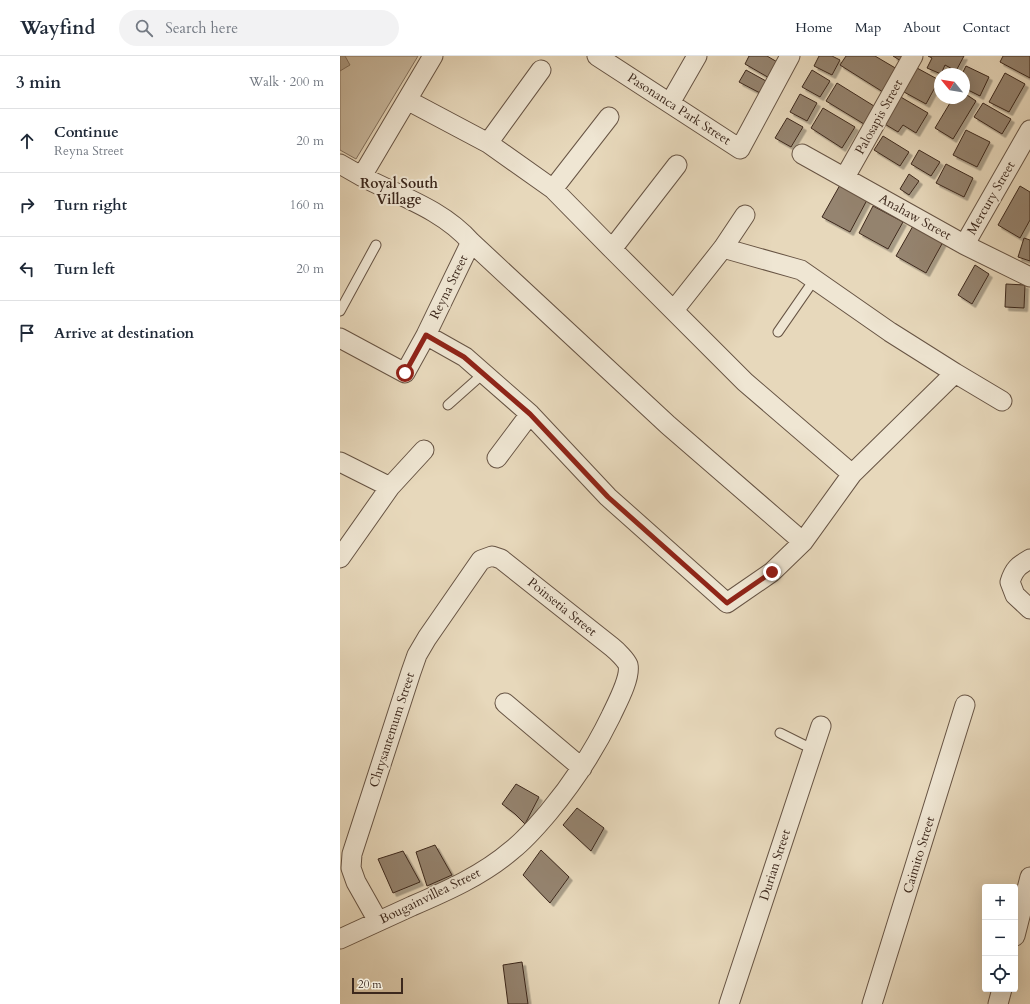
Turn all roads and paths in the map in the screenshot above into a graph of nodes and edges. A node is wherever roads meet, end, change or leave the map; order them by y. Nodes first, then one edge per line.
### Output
1 (433, 56) edge
2 (597, 56) edge
3 (697, 56) edge
4 (790, 56) edge
5 (913, 56) edge
6 (541, 70) dead end
7 (407, 100) junction
8 (670, 103) junction
9 (609, 117) dead end
10 (1030, 130) edge
11 (488, 143) junction
12 (802, 154) dead end
13 (340, 164) edge
14 (677, 165) dead end
15 (362, 176) junction
16 (845, 177) junction
17 (553, 189) junction
18 (745, 215) dead end
19 (471, 242) junction
20 (376, 245) dead end
21 (965, 245) junction
22 (722, 248) junction
23 (612, 249) junction
24 (1030, 276) edge
25 (814, 280) junction
26 (674, 310) junction
27 (340, 311) edge
28 (778, 332) dead end
29 (426, 335) junction
30 (340, 338) edge
31 (484, 373) junction
32 (955, 373) junction
33 (1002, 401) dead end
34 (448, 405) dead end
35 (530, 414) junction
36 (424, 450) dead end
37 (497, 458) dead end
38 (340, 462) edge
39 (852, 474) junction
40 (390, 487) junction
41 (803, 542) junction
42 (492, 556) joint
43 (340, 558) edge
44 (1030, 559) edge
45 (1030, 609) edge
46 (628, 665) joint
47 (505, 703) dead end
48 (966, 705) dead end
49 (821, 726) dead end
50 (780, 733) dead end
51 (813, 749) junction
52 (582, 768) junction
53 (1030, 877) edge
54 (378, 921) junction
55 (1018, 924) edge
56 (340, 939) edge
57 (1001, 992) edge
58 (729, 1004) edge
59 (872, 1004) edge
60 (998, 1004) edge

1 - 7 street
2 - 8 street, Pasonanca Park Street
3 - 8 street
4 - 8 street, Pasonanca Park Street
5 - 16 street, Palosapis Street
6 - 11 street
7 - 11 street
7 - 15 street
9 - 17 street
10 - 21 street, Mercury Street
11 - 17 street
12 - 16 street, Anahaw Street
13 - 15 street
14 - 23 street
15 - 19 street
16 - 21 street, Anahaw Street
17 - 23 street
18 - 22 street
19 - 29 street, Reyna Street
19 - 41 street
20 - 27 lane
21 - 24 street, Anahaw Street
22 - 25 street
22 - 26 street
23 - 26 street
25 - 28 lane
25 - 32 street
26 - 39 street
29 - 30 street, Reyna Street
29 - 31 street
31 - 34 lane
31 - 35 street
32 - 33 street
32 - 39 street
35 - 37 street
35 - 41 street
36 - 40 street
38 - 40 street
39 - 41 street
40 - 43 street
42 - 46 street, Poinsetia Street
42 - 54 street, Chrysantemum Street
44 - 45 street
46 - 52 street, Bougainvillea Street
47 - 52 street
48 - 59 street, Caimito Street
49 - 51 street, Durian Street
50 - 51 lane
51 - 58 street, Durian Street
52 - 54 street, Bougainvillea Street
53 - 55 street
54 - 56 street, Bougainvillea Street
57 - 60 street

